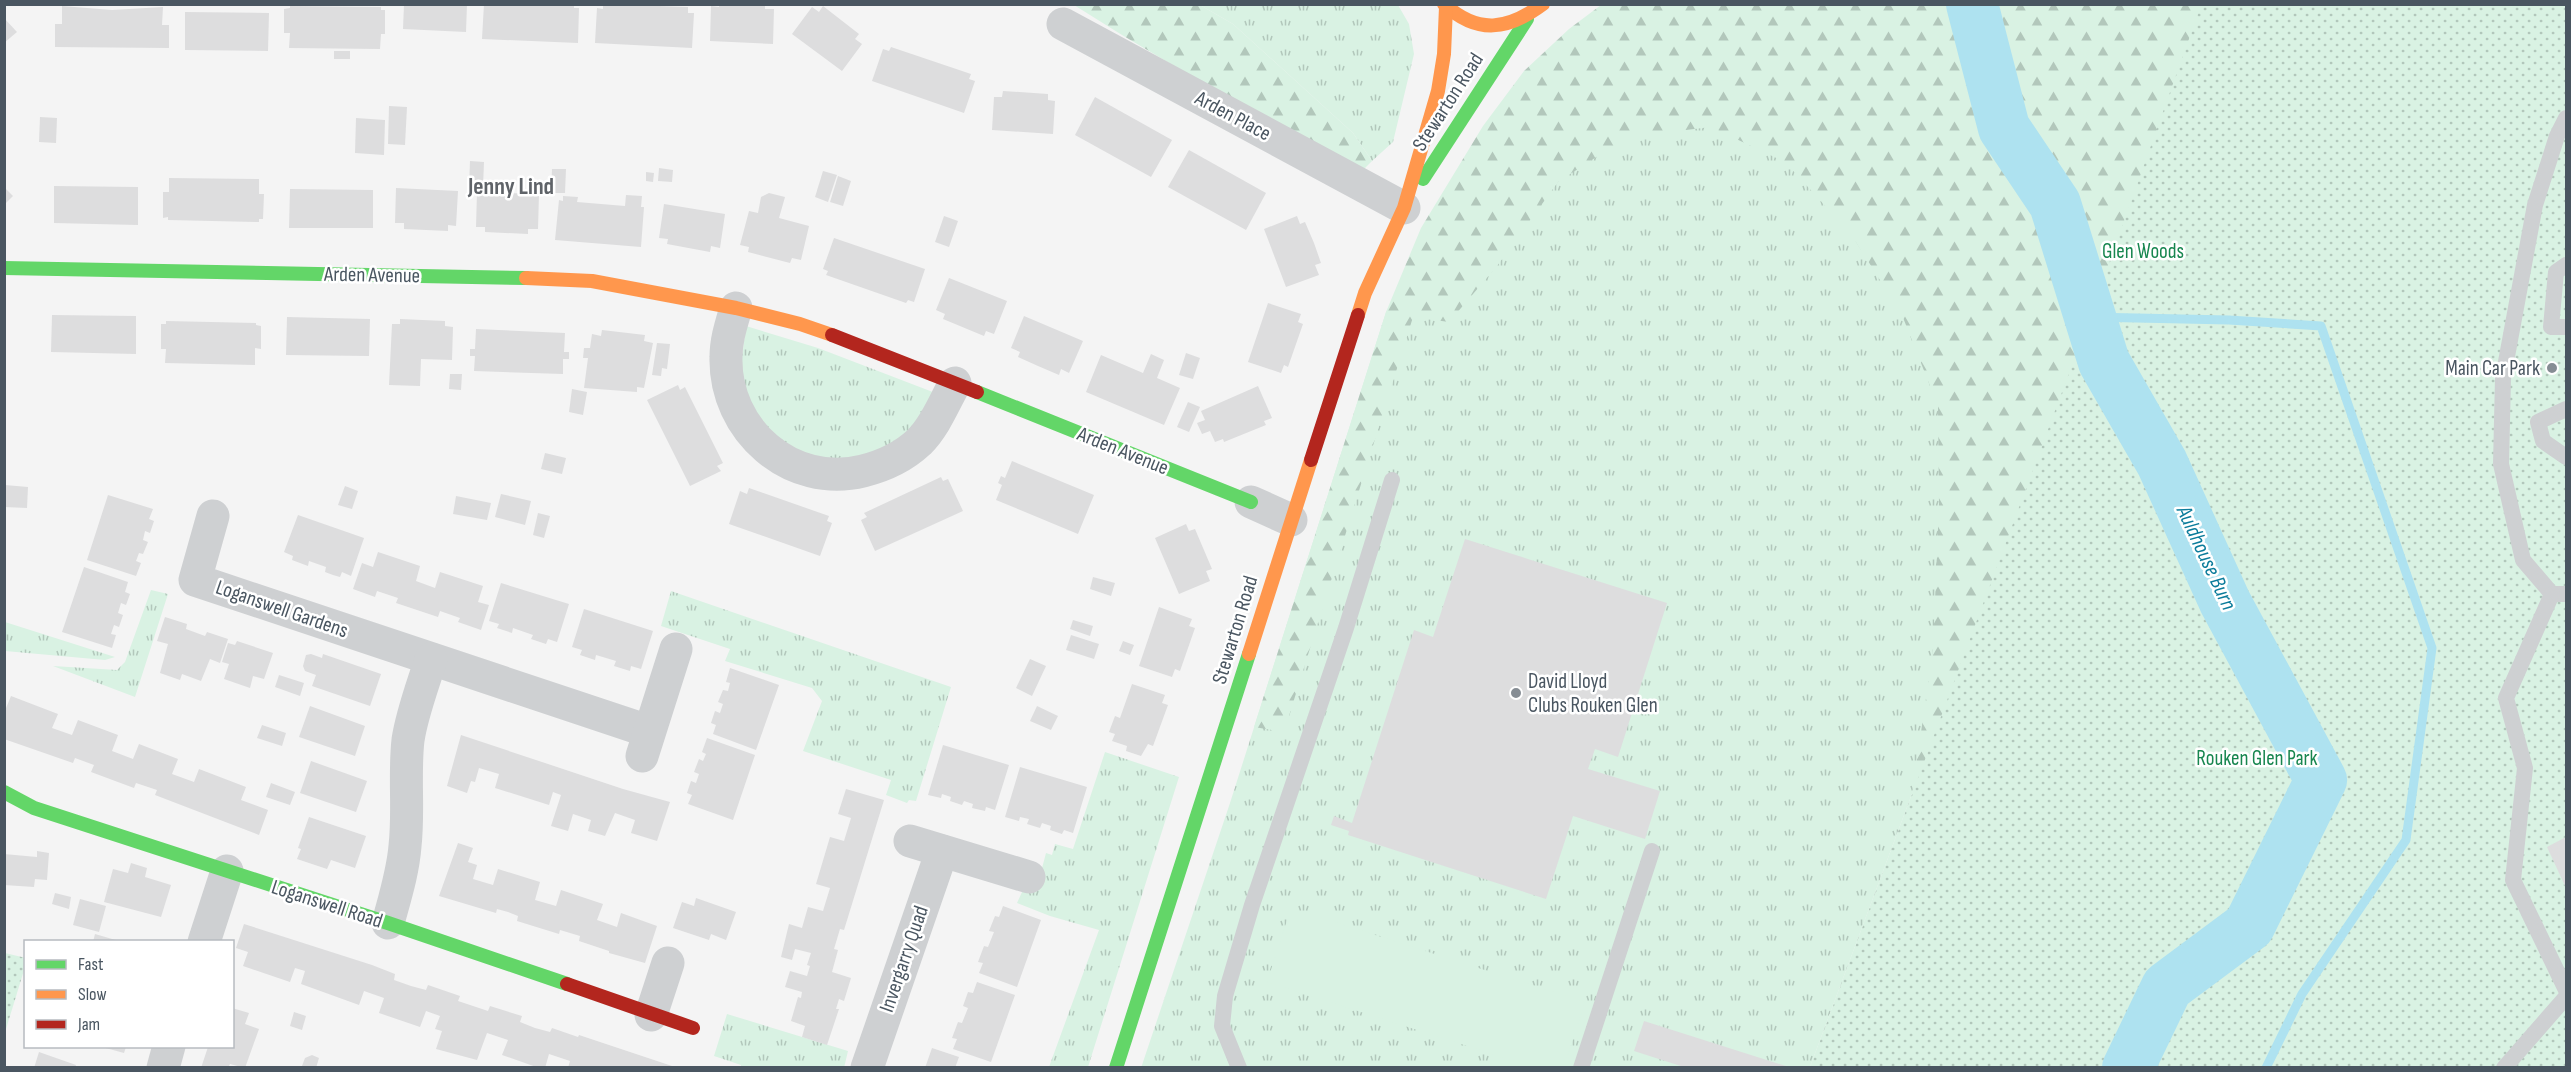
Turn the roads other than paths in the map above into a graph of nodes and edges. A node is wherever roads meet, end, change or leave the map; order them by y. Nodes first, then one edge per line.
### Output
1 (1543, 4) edge
2 (1445, 6) edge
3 (1527, 19) junction
4 (1063, 24) dead end
5 (2566, 118) edge
6 (1404, 208) junction
7 (2566, 265) edge
8 (4, 268) edge
9 (736, 308) junction
10 (2566, 327) edge
11 (955, 383) junction
12 (2566, 409) edge
13 (2566, 457) edge
14 (1392, 480) dead end
15 (1251, 502) joint
16 (213, 516) dead end
17 (1291, 520) junction
18 (2559, 594) edge
19 (676, 649) dead end
20 (431, 659) junction
21 (4, 792) edge
22 (910, 841) dead end
23 (942, 851) junction
24 (1652, 851) dead end
25 (227, 871) junction
26 (1029, 877) dead end
27 (388, 923) junction
28 (205, 940) edge
29 (668, 963) dead end
30 (2566, 990) edge
31 (2566, 997) edge
32 (651, 1015) junction
33 (693, 1028) dead end
34 (170, 1048) edge
35 (163, 1068) edge
36 (867, 1068) edge
37 (1116, 1068) edge
38 (1239, 1068) edge
39 (1581, 1068) edge
40 (2504, 1068) edge

1 - 3 street, Stewarton Road
2 - 3 street
2 - 6 street, Stewarton Road
3 - 6 street, Stewarton Road
4 - 6 street, Arden Place
5 - 18 lane
6 - 17 street, Stewarton Road
7 - 10 lane
8 - 9 street, Arden Avenue
9 - 11 street, Arden Avenue
9 - 11 street
11 - 15 street, Arden Avenue
12 - 13 lane
14 - 38 lane
15 - 17 street, Arden Avenue
16 - 20 street, Loganswell Gardens
17 - 37 street, Stewarton Road
18 - 30 lane
19 - 20 street, Loganswell Gardens
20 - 27 street
21 - 25 street, Loganswell Road
22 - 23 street
23 - 26 street
23 - 36 street, Invergarry Quad
24 - 39 lane
25 - 27 street, Loganswell Road
25 - 28 street
27 - 32 street, Loganswell Road
29 - 32 street
31 - 40 lane
32 - 33 street, Loganswell Road
34 - 35 street

